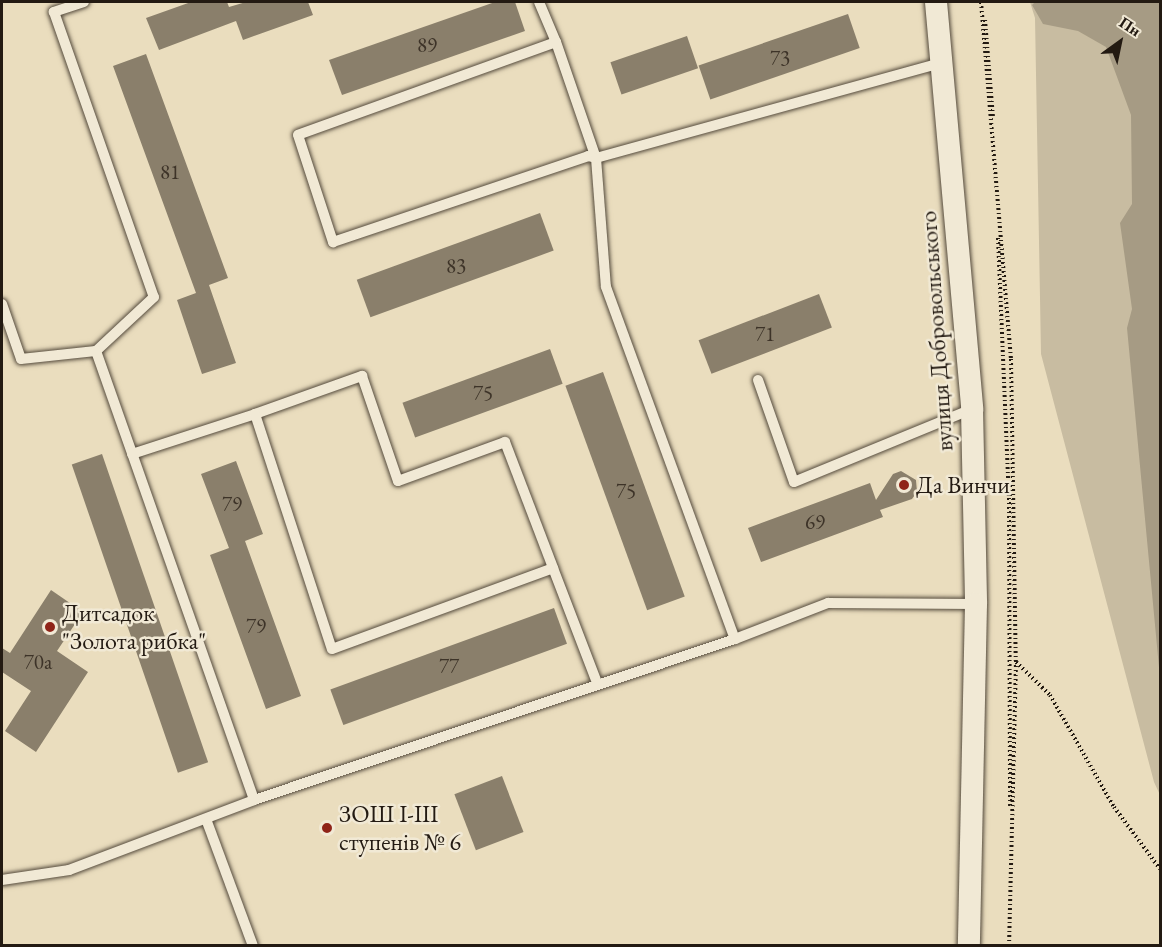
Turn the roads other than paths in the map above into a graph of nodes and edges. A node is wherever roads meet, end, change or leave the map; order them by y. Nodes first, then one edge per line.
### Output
1 (84, 2) edge
2 (539, 2) edge
3 (936, 2) edge
4 (556, 42) junction
5 (942, 63) junction
6 (596, 158) junction
7 (2, 304) edge
8 (96, 351) junction
9 (758, 380) dead end
10 (972, 409) junction
11 (255, 414) junction
12 (132, 454) junction
13 (553, 568) junction
14 (976, 604) junction
15 (735, 639) junction
16 (598, 685) junction
17 (254, 800) junction
18 (206, 819) junction
19 (2, 880) edge
20 (253, 945) edge
21 (969, 945) edge

1 - 8 lane
2 - 4 lane
3 - 5 street, вулиця Добровольського
4 - 6 lane
4 - 6 lane
5 - 6 lane
5 - 10 street, вулиця Добровольського
6 - 15 lane
7 - 8 lane
8 - 12 lane
9 - 10 lane
10 - 14 street, вулиця Добровольського
11 - 12 lane
11 - 13 lane
11 - 13 lane
12 - 17 lane
13 - 16 lane
14 - 15 lane
14 - 21 street, вулиця Добровольського
15 - 16 lane
16 - 17 lane
17 - 18 lane
18 - 19 lane
18 - 20 lane

